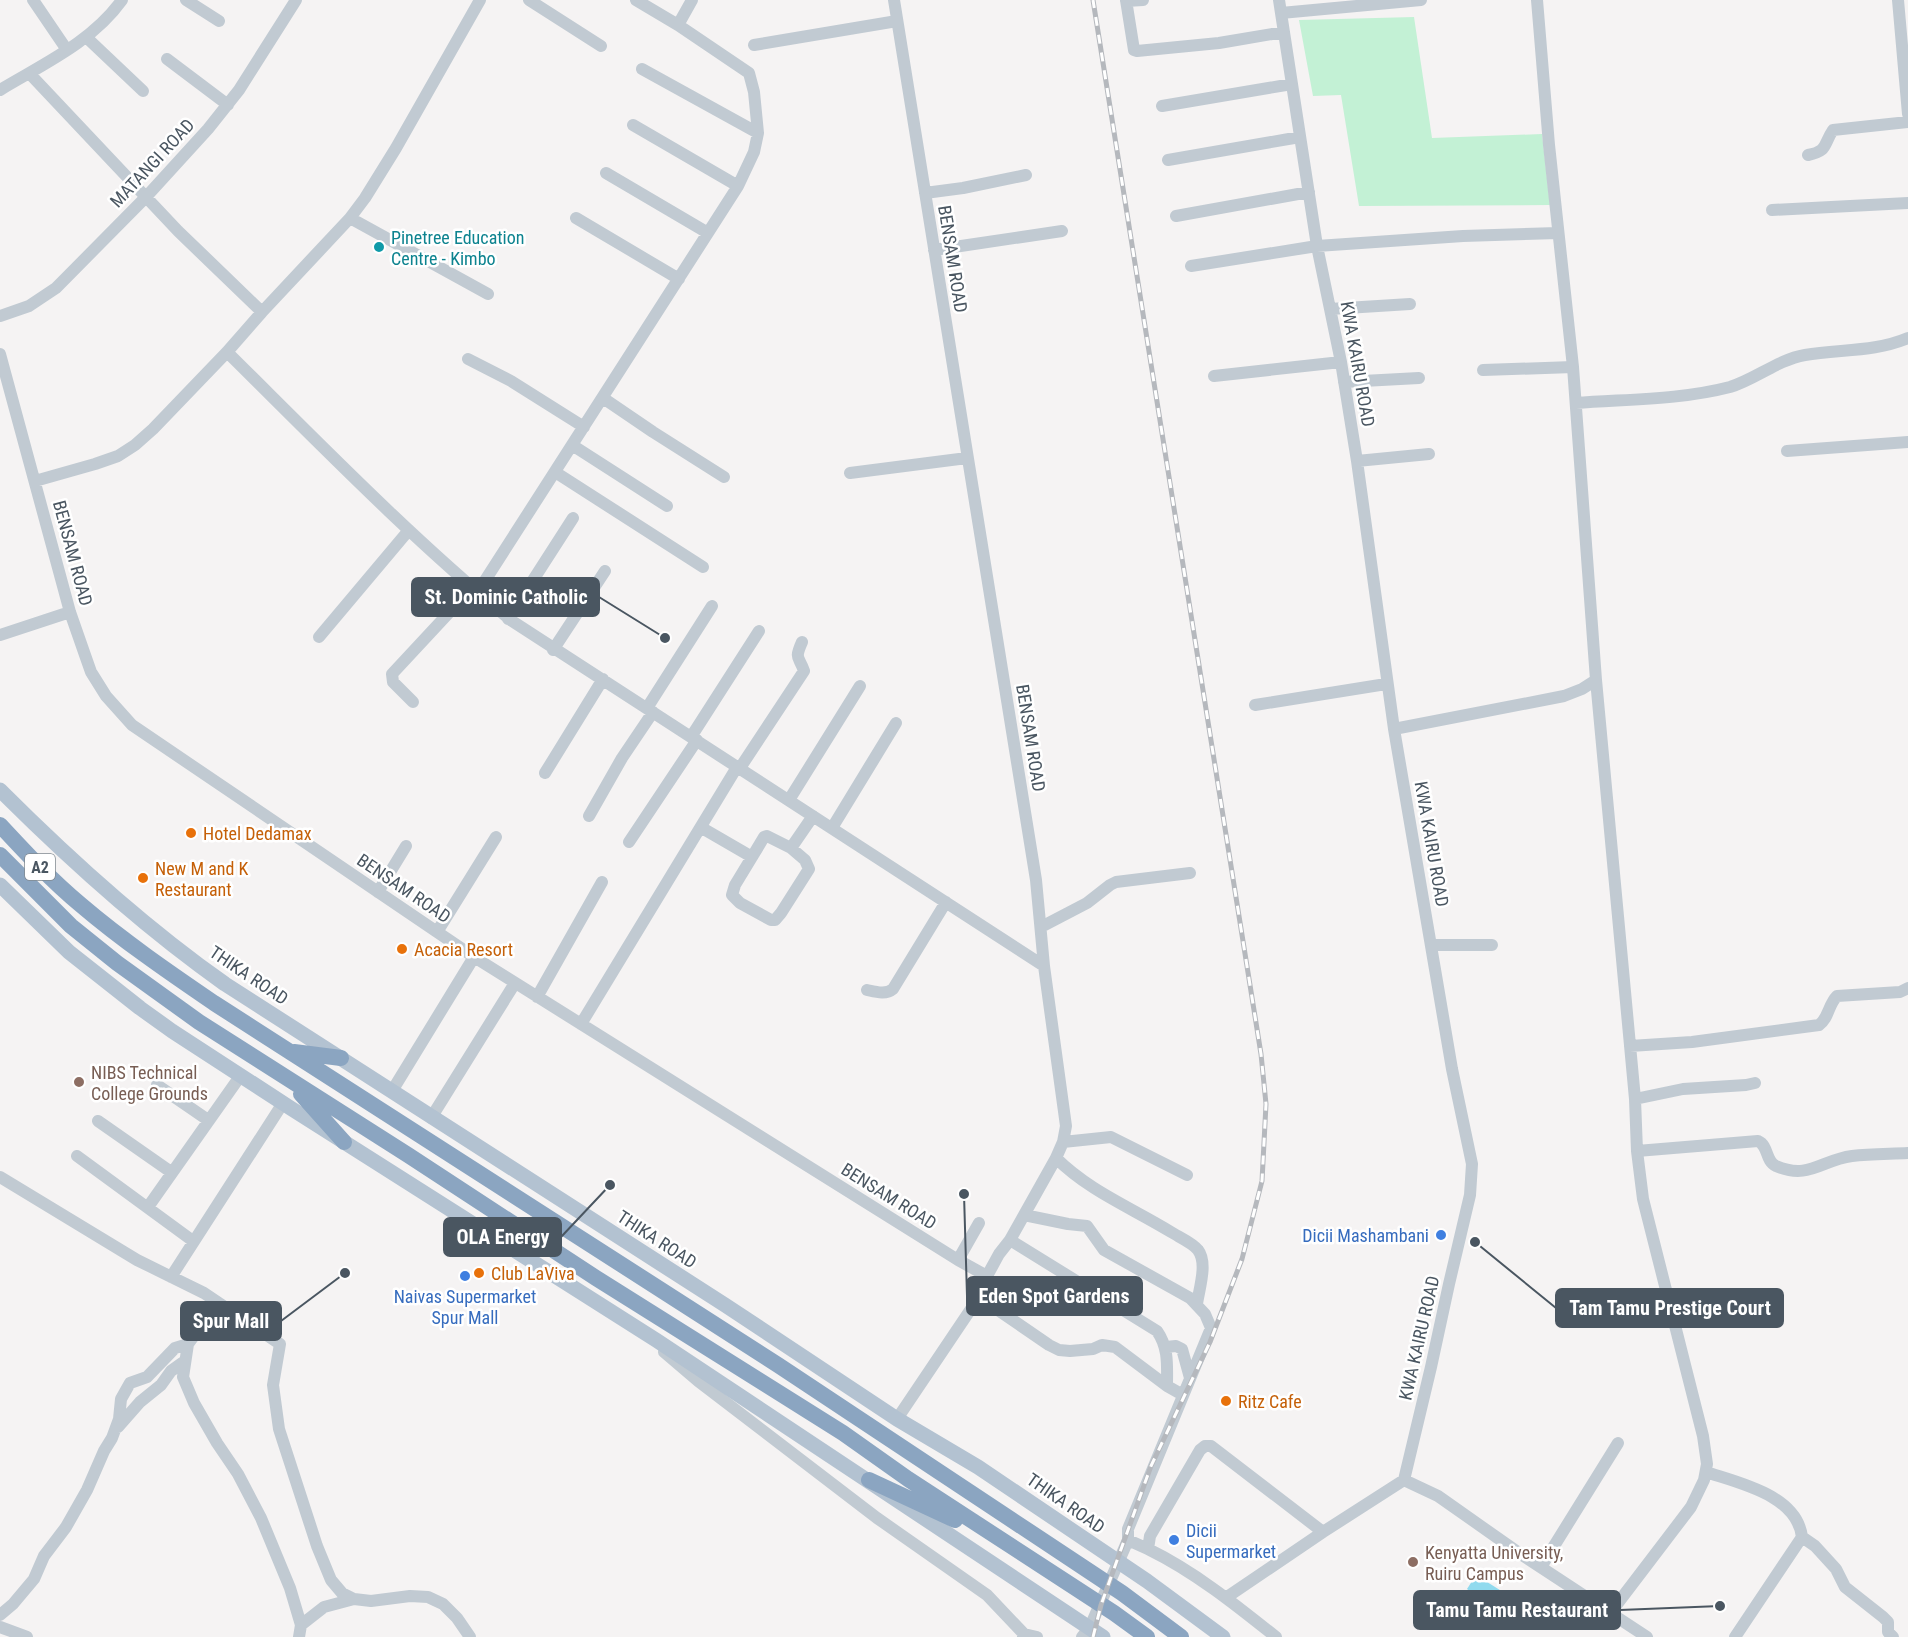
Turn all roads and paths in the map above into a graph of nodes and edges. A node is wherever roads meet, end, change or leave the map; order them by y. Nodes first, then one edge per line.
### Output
1 (33, 0) edge
2 (122, 0) edge
3 (186, 0) edge
4 (480, 0) edge
5 (529, 0) edge
6 (636, 0) edge
7 (692, 0) edge
8 (894, 0) edge
9 (1143, 0) edge
10 (1421, 0) edge
11 (1537, 0) edge
12 (1899, 0) edge
13 (293, 1) edge
14 (1126, 1) edge
15 (1280, 6) edge
16 (219, 21) dead end
17 (897, 21) junction
18 (678, 25) junction
19 (1284, 32) junction
20 (86, 37) junction
21 (754, 45) dead end
22 (601, 46) dead end
23 (1905, 49) edge
24 (67, 50) junction
25 (167, 60) dead end
26 (642, 69) dead end
27 (29, 73) junction
28 (1292, 84) junction
29 (0, 90) edge
30 (143, 91) dead end
31 (228, 105) junction
32 (1162, 106) dead end
33 (1908, 114) edge
34 (1908, 122) edge
35 (633, 125) dead end
36 (758, 133) junction
37 (1300, 137) junction
38 (1808, 155) dead end
39 (1168, 160) dead end
40 (606, 173) dead end
41 (1026, 175) dead end
42 (738, 186) junction
43 (1309, 192) junction
44 (925, 193) junction
45 (146, 196) junction
46 (1908, 203) edge
47 (1772, 210) dead end
48 (1176, 216) dead end
49 (350, 218) junction
50 (576, 218) dead end
51 (1062, 231) dead end
52 (708, 232) junction
53 (1558, 232) junction
54 (1317, 246) junction
55 (934, 250) junction
56 (1191, 266) dead end
57 (679, 279) junction
58 (488, 294) dead end
59 (1410, 304) dead end
60 (1330, 309) junction
61 (262, 312) junction
62 (0, 316) edge
63 (1908, 338) edge
64 (227, 352) junction
65 (0, 354) edge
66 (468, 359) dead end
67 (1341, 362) junction
68 (1573, 367) junction
69 (1483, 370) dead end
70 (1214, 376) dead end
71 (1419, 378) dead end
72 (1344, 382) junction
73 (603, 398) junction
74 (1576, 402) junction
75 (584, 428) junction
76 (1908, 442) edge
77 (572, 445) junction
78 (1787, 451) dead end
79 (1429, 454) dead end
80 (967, 458) junction
81 (1357, 461) junction
82 (555, 472) junction
83 (850, 473) dead end
84 (724, 477) dead end
85 (35, 482) junction
86 (667, 506) dead end
87 (573, 518) dead end
88 (409, 530) junction
89 (703, 567) dead end
90 (605, 570) dead end
91 (475, 591) junction
92 (712, 606) dead end
93 (70, 612) junction
94 (508, 619) junction
95 (759, 631) dead end
96 (0, 636) edge
97 (319, 637) dead end
98 (802, 642) dead end
99 (554, 650) junction
100 (603, 679) junction
101 (1596, 680) junction
102 (1386, 684) junction
103 (860, 686) dead end
104 (413, 702) dead end
105 (1255, 705) dead end
106 (650, 710) junction
107 (896, 723) dead end
108 (1394, 729) junction
109 (694, 739) junction
110 (739, 767) junction
111 (545, 773) dead end
112 (0, 790) edge
113 (789, 800) junction
114 (589, 816) dead end
115 (813, 816) junction
116 (0, 825) edge
117 (702, 828) junction
118 (832, 828) junction
119 (496, 837) dead end
120 (629, 842) dead end
121 (406, 846) dead end
122 (791, 848) junction
123 (0, 855) edge
124 (752, 857) junction
125 (1190, 873) dead end
126 (602, 882) dead end
127 (0, 885) edge
128 (378, 891) junction
129 (946, 902) junction
130 (1041, 927) junction
131 (437, 932) junction
132 (1431, 945) junction
133 (1492, 945) dead end
134 (474, 957) junction
135 (1044, 966) junction
136 (516, 983) junction
137 (1908, 988) edge
138 (867, 990) dead end
139 (537, 997) junction
140 (581, 1024) junction
141 (1630, 1046) junction
142 (287, 1051) junction
143 (341, 1058) junction
144 (240, 1075) junction
145 (286, 1077) junction
146 (1755, 1083) dead end
147 (157, 1085) dead end
148 (392, 1091) junction
149 (1635, 1100) junction
150 (283, 1103) junction
151 (431, 1118) junction
152 (208, 1120) junction
153 (98, 1121) dead end
154 (345, 1142) junction
155 (1063, 1142) junction
156 (1637, 1151) junction
157 (1908, 1153) edge
158 (77, 1156) dead end
159 (1056, 1158) junction
160 (171, 1172) junction
161 (1187, 1175) dead end
162 (0, 1177) edge
163 (148, 1207) junction
164 (1024, 1215) junction
165 (979, 1223) dead end
166 (1010, 1240) junction
167 (193, 1241) junction
168 (958, 1260) junction
169 (987, 1276) junction
170 (171, 1277) junction
171 (979, 1297) junction
172 (219, 1303) junction
173 (1197, 1304) junction
174 (656, 1340) junction
175 (188, 1344) junction
176 (1166, 1347) junction
177 (185, 1361) junction
178 (1190, 1378) junction
179 (1167, 1386) junction
180 (1183, 1395) junction
181 (897, 1419) junction
182 (115, 1430) junction
183 (1618, 1443) dead end
184 (1706, 1472) junction
185 (869, 1480) junction
186 (1404, 1480) junction
187 (1323, 1532) junction
188 (1802, 1538) junction
189 (1128, 1540) junction
190 (1005, 1543) junction
191 (1148, 1549) junction
192 (1541, 1567) junction
193 (1227, 1597) junction
194 (354, 1599) junction
195 (1611, 1612) junction
196 (0, 1615) edge
197 (0, 1627) edge
198 (300, 1631) edge
199 (1023, 1636) edge
200 (27, 1637) edge
201 (470, 1637) edge
202 (1037, 1637) edge
203 (1082, 1637) edge
204 (1103, 1637) edge
205 (1147, 1637) edge
206 (1181, 1637) edge
207 (1223, 1637) edge
208 (1276, 1637) edge
209 (1647, 1637) edge
210 (1736, 1637) edge
211 (1893, 1637) edge

1 - 24 street
2 - 20 street
3 - 16 street
4 - 49 street
5 - 22 street
6 - 18 street
7 - 18 street
8 - 17 street, BENSAM ROAD
9 - 14 street
10 - 15 street
11 - 53 street
12 - 23 street
13 - 31 street, MATANGI ROAD
14 - 19 street
15 - 19 street, KWA KAIRU ROAD
17 - 21 street
17 - 44 street, BENSAM ROAD
18 - 36 street
19 - 28 street, KWA KAIRU ROAD
20 - 24 street
20 - 30 street
23 - 33 street
24 - 27 street
25 - 31 street
26 - 36 street
27 - 29 street
27 - 45 street
28 - 32 street
28 - 37 street, KWA KAIRU ROAD
31 - 45 street, MATANGI ROAD
34 - 38 street
35 - 42 street
36 - 42 street
37 - 39 street
37 - 43 street, KWA KAIRU ROAD
40 - 52 street
41 - 44 street
42 - 52 street
43 - 48 street
43 - 54 street, KWA KAIRU ROAD
44 - 55 street, BENSAM ROAD
45 - 61 street
45 - 62 street, MATANGI ROAD
46 - 47 street
49 - 58 street
49 - 61 street
50 - 57 street
51 - 55 street
52 - 57 street
53 - 54 street
53 - 68 street
54 - 56 street
54 - 60 street, KWA KAIRU ROAD
55 - 80 street, BENSAM ROAD
57 - 73 street
59 - 60 street
60 - 67 street, KWA KAIRU ROAD
61 - 64 street
63 - 74 street
64 - 85 street
64 - 88 street
65 - 85 street, BENSAM ROAD
66 - 75 street
67 - 70 street
67 - 72 street, KWA KAIRU ROAD
68 - 69 street
68 - 74 street
71 - 72 street
72 - 81 street, KWA KAIRU ROAD
73 - 75 street
73 - 84 street
74 - 101 street
75 - 77 street
76 - 78 street
77 - 82 street
77 - 86 street
79 - 81 street
80 - 83 street
80 - 130 street, BENSAM ROAD
81 - 102 street, KWA KAIRU ROAD
82 - 89 street
82 - 91 street
85 - 93 street, BENSAM ROAD
87 - 94 street
88 - 91 street
88 - 97 street
90 - 99 street
91 - 94 street
91 - 104 street
92 - 106 street
93 - 96 street
93 - 128 street, BENSAM ROAD
94 - 99 street
95 - 109 street
98 - 110 street
99 - 100 street
100 - 106 street
100 - 111 street
101 - 108 street
101 - 141 street
102 - 105 street
102 - 108 street, KWA KAIRU ROAD
103 - 113 street
106 - 109 street
106 - 114 street
107 - 118 street
108 - 132 street, KWA KAIRU ROAD
109 - 110 street
109 - 120 street
110 - 113 street
110 - 117 street
112 - 143 main road, THIKA ROAD
113 - 115 street
115 - 118 street
115 - 122 street
116 - 142 highway, A2
117 - 124 street
117 - 140 street
118 - 129 street
119 - 131 street
121 - 128 street
122 - 124 street
122 - 124 street
123 - 145 highway, A2
125 - 130 street
126 - 139 street
127 - 144 main road
128 - 131 street, BENSAM ROAD
129 - 135 street
129 - 138 street
130 - 135 street, BENSAM ROAD
131 - 134 street, BENSAM ROAD
132 - 133 street
132 - 186 street, KWA KAIRU ROAD
134 - 136 street, BENSAM ROAD
134 - 148 street
135 - 155 street, BENSAM ROAD
136 - 139 street, BENSAM ROAD
136 - 151 street
137 - 141 street
139 - 140 street, BENSAM ROAD
140 - 168 street, BENSAM ROAD
141 - 149 street
142 - 143 highway
142 - 206 highway, A2
143 - 148 main road, THIKA ROAD
144 - 150 main road
144 - 152 street
145 - 154 highway
145 - 190 highway, A2
146 - 149 street
147 - 152 street
148 - 151 main road, THIKA ROAD
149 - 156 street
150 - 154 main road
150 - 167 street
151 - 181 main road, THIKA ROAD
152 - 160 street
153 - 160 street
154 - 174 main road
155 - 159 street, BENSAM ROAD
155 - 161 street
156 - 157 street
156 - 184 street
158 - 163 street
159 - 164 street, BENSAM ROAD
159 - 173 street
160 - 163 street
162 - 170 street
163 - 167 street
164 - 166 street, BENSAM ROAD
164 - 173 street
165 - 168 street
166 - 169 street, BENSAM ROAD
166 - 176 street
167 - 170 street
168 - 169 street, BENSAM ROAD
169 - 171 street
170 - 172 street
171 - 179 street
171 - 181 street
172 - 175 street
172 - 194 street
173 - 178 street
174 - 185 main road
174 - 199 street
175 - 177 street
175 - 182 street
176 - 178 street
176 - 179 street
177 - 182 street
177 - 198 street
178 - 180 street
179 - 180 street
180 - 189 street
181 - 207 main road, THIKA ROAD
182 - 196 street
183 - 192 street
184 - 188 street
184 - 195 street
185 - 190 highway
185 - 204 main road
186 - 187 street
186 - 192 street
187 - 191 street
187 - 193 street
188 - 210 street
188 - 211 street
189 - 191 street
189 - 203 street
190 - 205 highway, A2
191 - 193 street
192 - 195 street
193 - 208 street
194 - 198 street
194 - 201 street
195 - 209 street
197 - 200 street
199 - 202 street

